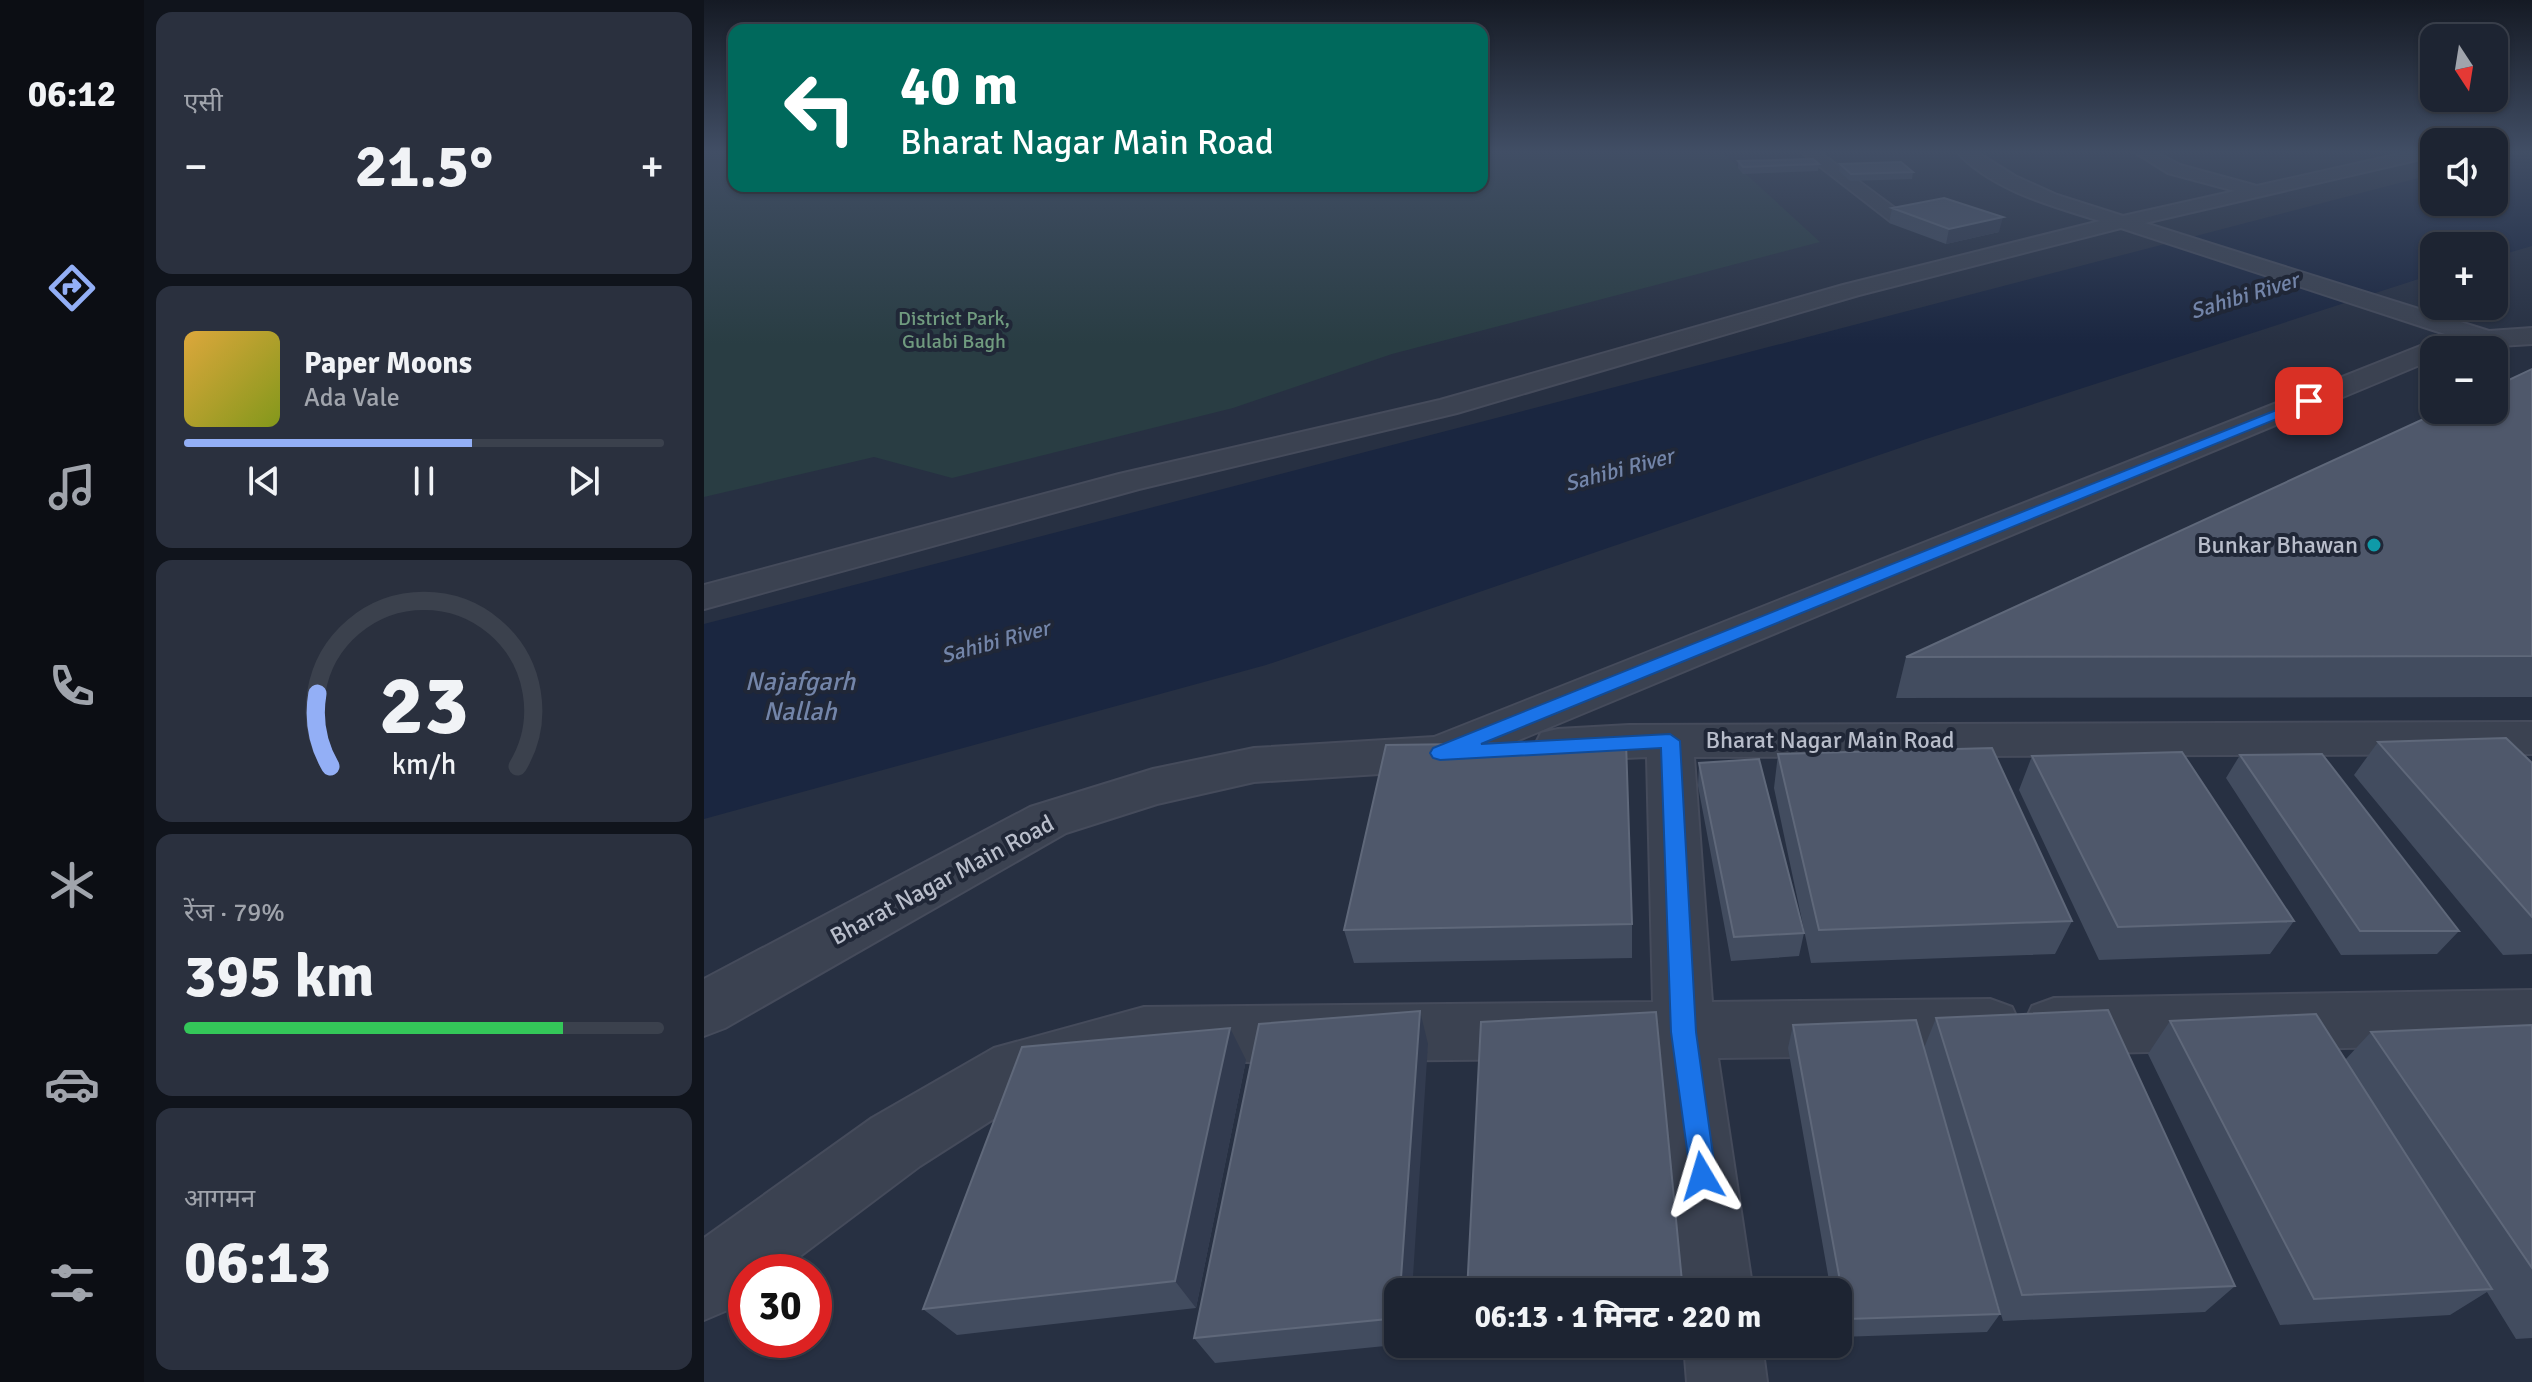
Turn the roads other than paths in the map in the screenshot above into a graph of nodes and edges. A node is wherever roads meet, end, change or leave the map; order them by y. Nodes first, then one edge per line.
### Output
1 (2103, 215) edge
2 (2150, 215) edge
3 (2122, 222) junction
4 (2478, 336) edge
5 (2508, 336) edge
6 (2532, 336) edge
7 (2420, 355) edge
8 (704, 597) edge
9 (2532, 738) edge
10 (1670, 741) junction
11 (1440, 753) junction
12 (704, 1009) edge
13 (2532, 1017) edge
14 (1684, 1032) junction
15 (1714, 1278) edge
16 (704, 1283) edge
17 (1724, 1358) edge
18 (1727, 1382) edge

1 - 3 street
2 - 3 street
3 - 4 street
3 - 8 street
5 - 6 street
7 - 11 street
9 - 10 street, Bharat Nagar Main Road
10 - 11 street, Bharat Nagar Main Road
10 - 14 street
11 - 12 street, Bharat Nagar Main Road
13 - 14 street
14 - 15 street
14 - 16 street
17 - 18 street

